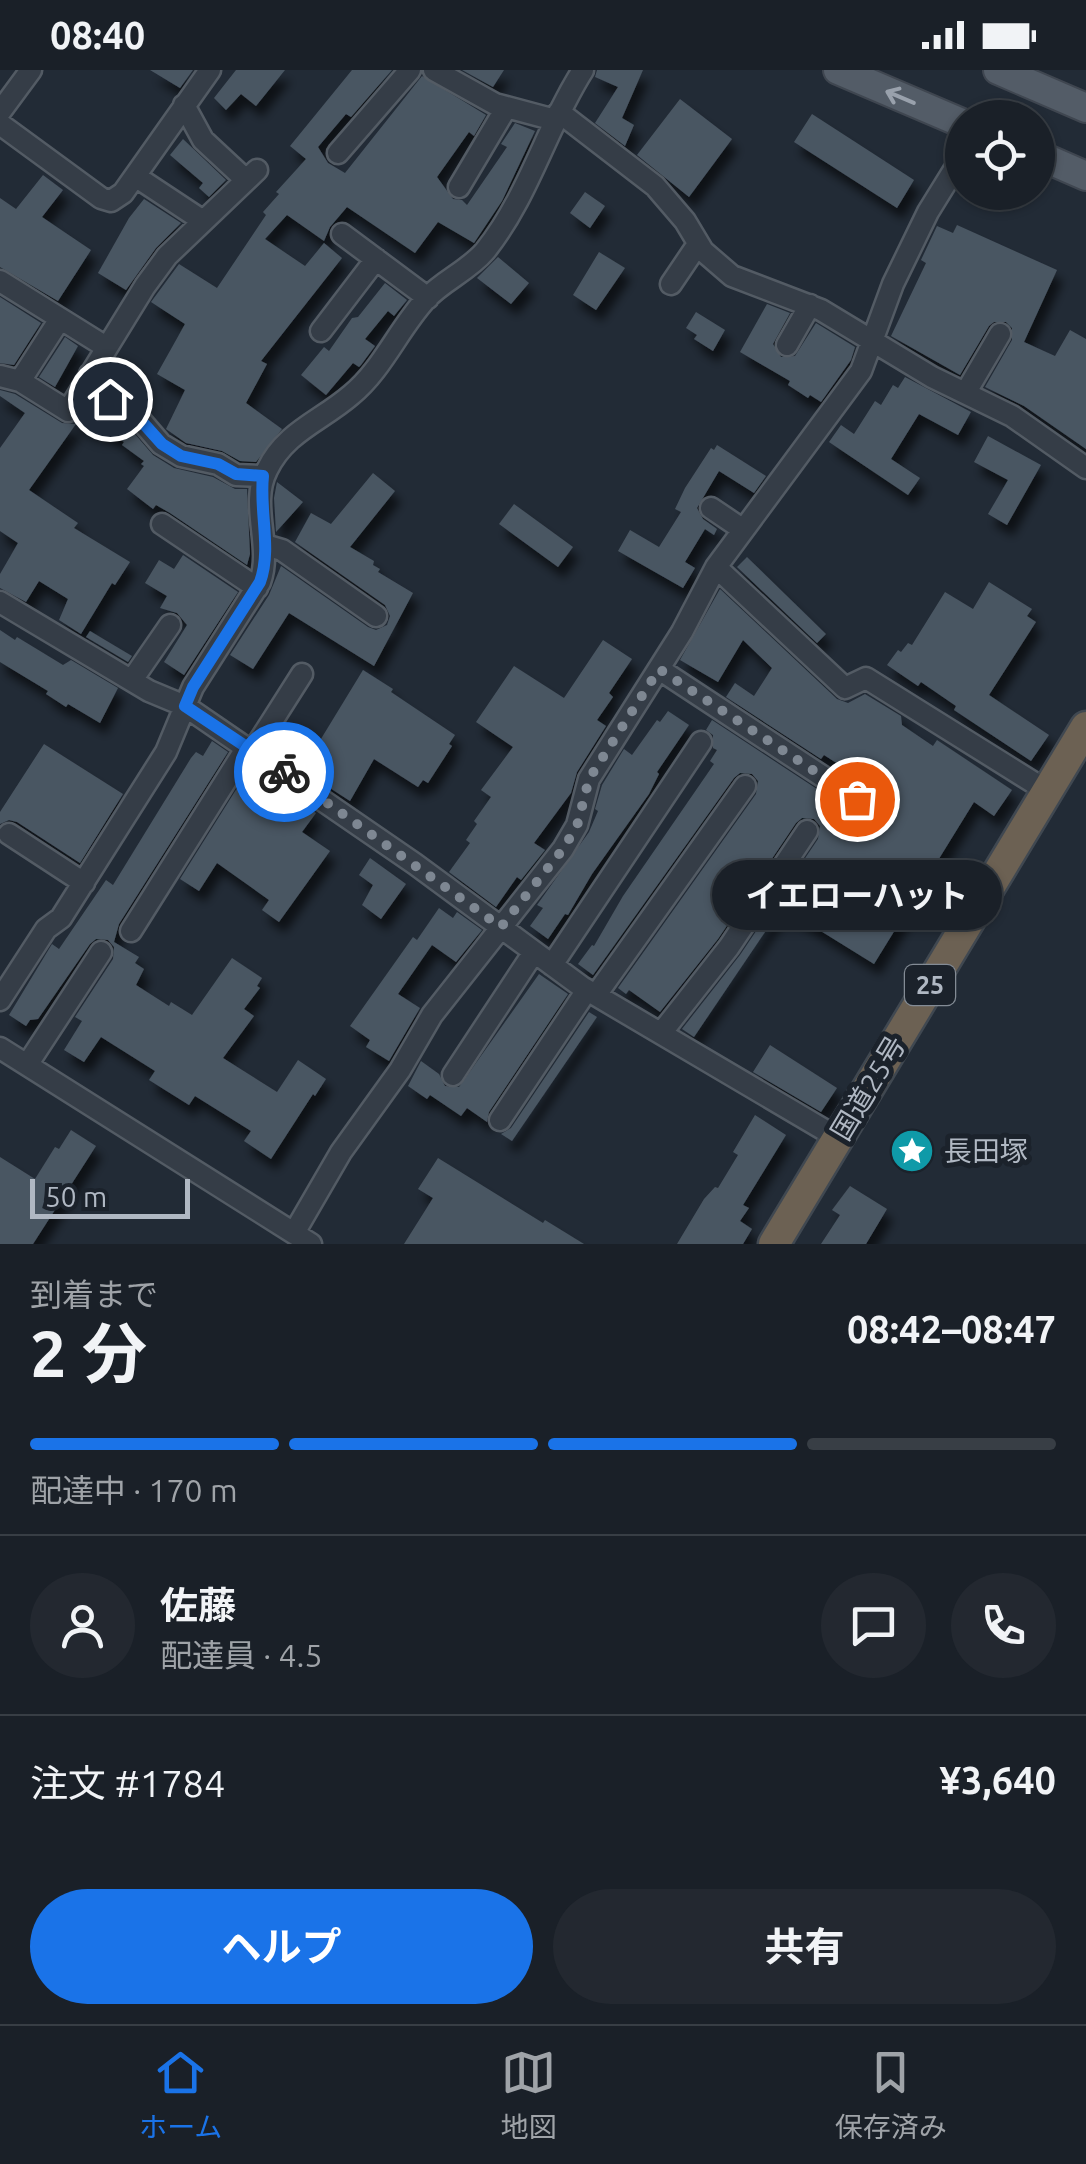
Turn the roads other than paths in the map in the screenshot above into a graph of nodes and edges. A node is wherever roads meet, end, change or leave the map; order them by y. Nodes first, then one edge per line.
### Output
1 (31, 70) edge
2 (210, 70) edge
3 (410, 70) edge
4 (583, 70) edge
5 (838, 70) edge
6 (998, 70) edge
7 (437, 71) edge
8 (184, 105) junction
9 (506, 108) junction
10 (1086, 108) edge
11 (0, 112) edge
12 (557, 116) junction
13 (945, 116) edge
14 (0, 124) edge
15 (338, 153) dead end
16 (1055, 162) edge
17 (135, 176) junction
18 (1086, 176) edge
19 (945, 184) edge
20 (459, 187) dead end
21 (203, 221) junction
22 (342, 234) dead end
23 (698, 244) junction
24 (376, 259) junction
25 (0, 281) edge
26 (671, 284) dead end
27 (428, 298) junction
28 (810, 305) junction
29 (60, 319) junction
30 (321, 331) dead end
31 (1000, 334) dead end
32 (873, 342) junction
33 (786, 346) dead end
34 (106, 348) junction
35 (90, 374) junction
36 (10, 378) edge
37 (966, 392) junction
38 (1086, 468) edge
39 (263, 476) junction
40 (711, 508) dead end
41 (162, 524) dead end
42 (742, 529) junction
43 (265, 545) junction
44 (716, 567) junction
45 (256, 588) junction
46 (0, 602) edge
47 (376, 616) dead end
48 (170, 625) dead end
49 (659, 669) junction
50 (132, 680) junction
51 (301, 687) dead end
52 (185, 706) junction
53 (1086, 727) edge
54 (702, 742) dead end
55 (250, 748) junction
56 (745, 786) dead end
57 (1047, 791) junction
58 (857, 799) dead end
59 (807, 832) dead end
60 (9, 834) dead end
61 (84, 883) junction
62 (501, 927) junction
63 (131, 931) dead end
64 (100, 952) dead end
65 (534, 952) junction
66 (552, 965) junction
67 (591, 993) junction
68 (0, 1000) edge
69 (662, 1032) junction
70 (0, 1048) edge
71 (27, 1065) junction
72 (454, 1075) dead end
73 (500, 1120) dead end
74 (838, 1138) junction
75 (302, 1239) edge
76 (774, 1244) edge

1 - 11 street
2 - 8 street
3 - 15 street
4 - 12 street
13 -> 5 main road
6 - 10 main road
7 - 9 street
8 - 17 street
8 - 21 street
9 - 12 street
9 - 20 street
12 - 23 street
12 - 27 street
14 - 17 street
16 - 18 main road
17 - 21 street
19 - 32 street
21 - 34 street
22 - 24 street
23 - 26 street
23 - 28 street
24 - 27 street
24 - 30 street
25 - 29 street
27 - 39 street
28 - 32 street
28 - 33 street
29 - 34 street
29 - 36 street
31 - 37 street
32 - 37 street
32 - 42 street
34 - 35 street
35 - 36 street
35 - 39 street
37 - 38 street
39 - 43 street
40 - 42 street
41 - 45 street
42 - 44 street
43 - 45 street
43 - 47 street
44 - 49 street
44 - 57 street
45 - 52 street
46 - 50 street
48 - 50 street
49 - 58 street
49 - 62 street
50 - 52 street
51 - 55 street
52 - 55 street
52 - 61 street
53 - 57 highway, 国道25号 / 25
54 - 66 street
55 - 62 street
55 - 63 street
56 - 67 street
57 - 74 highway, 国道25号 / 25
59 - 69 street
60 - 61 street
61 - 68 street
62 - 65 street
62 - 75 street
64 - 71 street
65 - 66 street
65 - 72 street
66 - 67 street
67 - 69 street
67 - 73 street
69 - 74 street
70 - 71 street
71 - 75 street
74 - 76 highway, 国道25号 / 25

